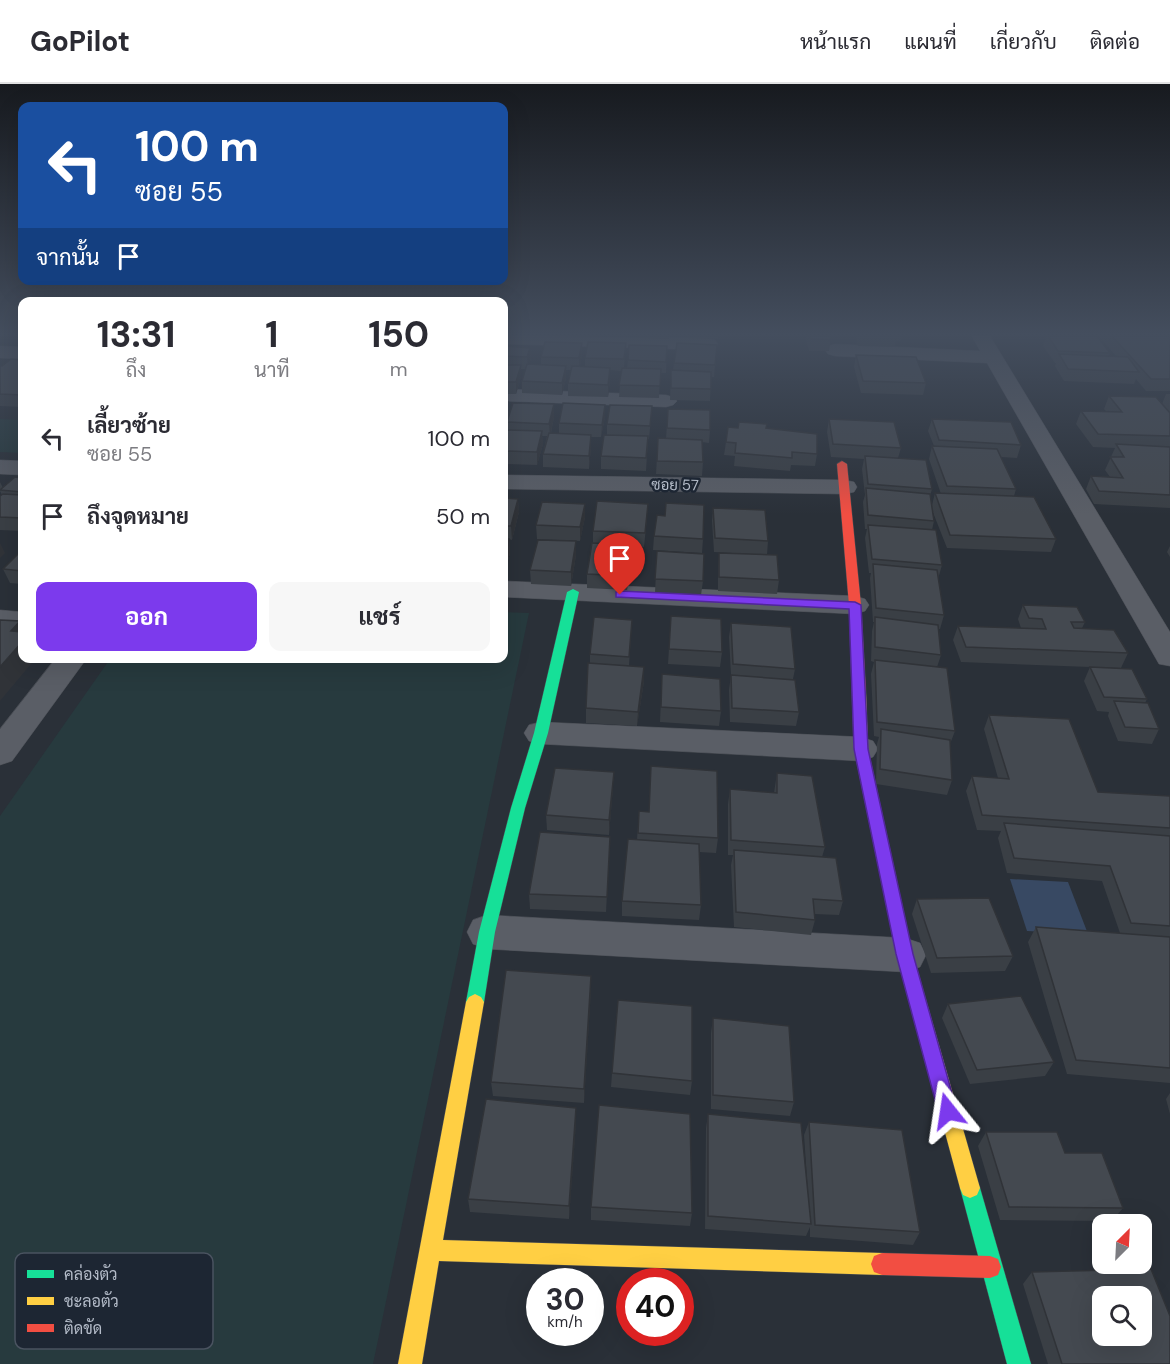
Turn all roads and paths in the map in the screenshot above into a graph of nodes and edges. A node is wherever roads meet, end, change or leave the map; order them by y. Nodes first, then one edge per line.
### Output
1 (524, 396) edge
2 (1018, 396) edge
3 (666, 401) dead end
4 (0, 467) edge
5 (18, 468) edge
6 (844, 475) joint
7 (508, 482) edge
8 (508, 589) edge
9 (573, 592) junction
10 (855, 605) junction
11 (0, 619) edge
12 (18, 621) edge
13 (1170, 657) edge
14 (68, 663) edge
15 (541, 733) junction
16 (861, 749) junction
17 (0, 753) edge
18 (487, 932) junction
19 (905, 954) junction
20 (432, 1250) junction
21 (990, 1267) junction
22 (410, 1364) edge
23 (1019, 1364) edge

1 - 3 street
2 - 13 street
4 - 5 street
6 - 7 street, ซอย 57
6 - 10 street
8 - 9 street
9 - 10 street
9 - 15 street
10 - 16 street
11 - 12 street
14 - 17 street
15 - 16 street
15 - 18 street
16 - 19 street
18 - 19 street
18 - 20 street
19 - 21 street
20 - 21 street
20 - 22 street
21 - 23 street

